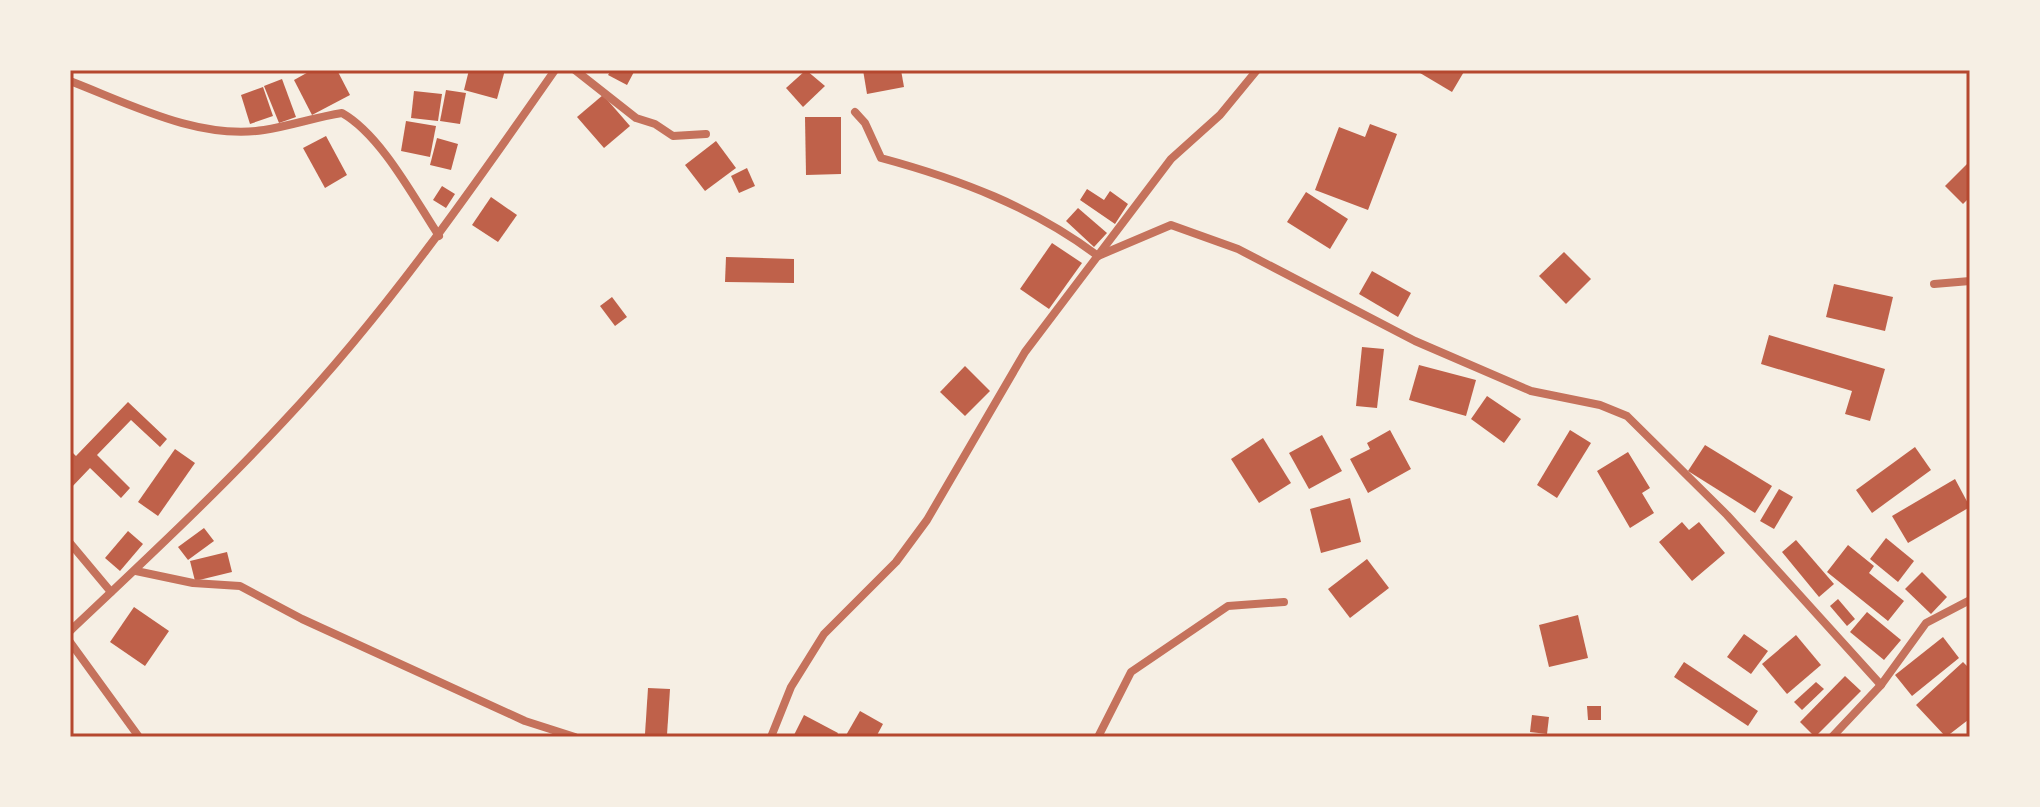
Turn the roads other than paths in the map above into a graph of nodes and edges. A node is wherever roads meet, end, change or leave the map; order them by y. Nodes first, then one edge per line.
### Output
1 (555, 70) edge
2 (575, 70) edge
3 (1257, 70) edge
4 (70, 81) edge
5 (855, 112) dead end
6 (706, 134) dead end
7 (439, 236) junction
8 (1098, 256) junction
9 (1970, 281) edge
10 (1934, 284) dead end
11 (70, 543) edge
12 (136, 571) junction
13 (111, 592) junction
14 (1970, 600) edge
15 (1284, 602) dead end
16 (70, 631) edge
17 (70, 642) edge
18 (1881, 685) junction
19 (139, 737) edge
20 (575, 737) edge
21 (771, 737) edge
22 (1098, 737) edge
23 (1832, 737) edge

1 - 7 street
2 - 6 street
3 - 8 street
4 - 7 street
5 - 8 street
7 - 12 street
8 - 18 street
8 - 21 street
9 - 10 street
11 - 13 street
12 - 13 street
12 - 20 street
13 - 16 street
14 - 18 street
15 - 22 street
17 - 19 street
18 - 23 street

